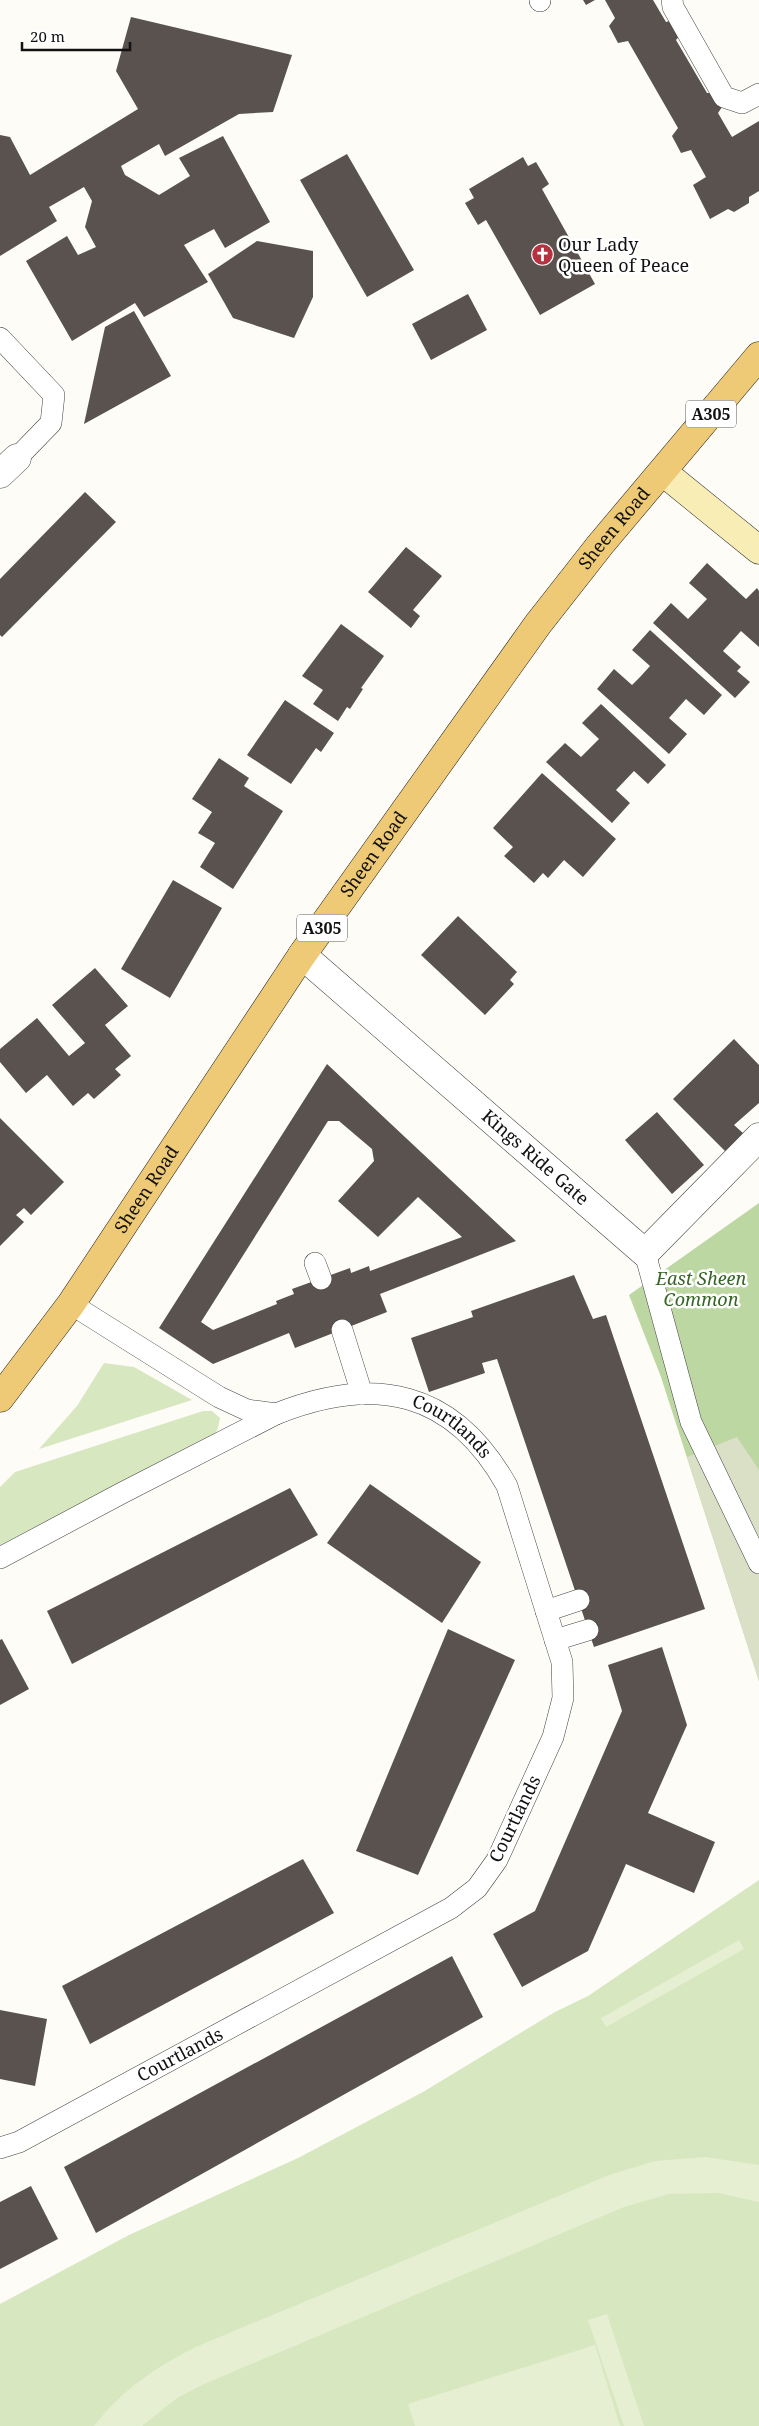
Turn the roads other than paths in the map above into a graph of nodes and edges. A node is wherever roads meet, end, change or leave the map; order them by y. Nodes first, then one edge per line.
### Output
1 (672, 0) edge
2 (759, 94) edge
3 (0, 338) edge
4 (759, 356) edge
5 (9, 466) edge
6 (663, 472) junction
7 (759, 550) edge
8 (302, 955) junction
9 (759, 1137) edge
10 (645, 1253) junction
11 (71, 1304) junction
12 (342, 1330) dead end
13 (362, 1394) junction
14 (0, 1398) edge
15 (276, 1414) junction
16 (0, 1558) edge
17 (759, 1563) edge
18 (579, 1600) dead end
19 (546, 1612) junction
20 (588, 1630) dead end
21 (555, 1640) junction
22 (0, 2148) edge

1 - 2 lane
3 - 5 lane
4 - 6 main road, Sheen Road / A305
6 - 7 street
6 - 8 main road, Sheen Road / A305
8 - 10 street, Kings Ride Gate
8 - 11 main road, Sheen Road / A305
9 - 10 street
10 - 17 lane
11 - 14 main road, Sheen Road / A305
11 - 15 lane, Courtlands
12 - 13 lane
13 - 15 lane, Courtlands
13 - 19 lane, Courtlands
15 - 16 lane, Courtlands
18 - 19 lane
19 - 21 lane, Courtlands
20 - 21 lane
21 - 22 lane, Courtlands

